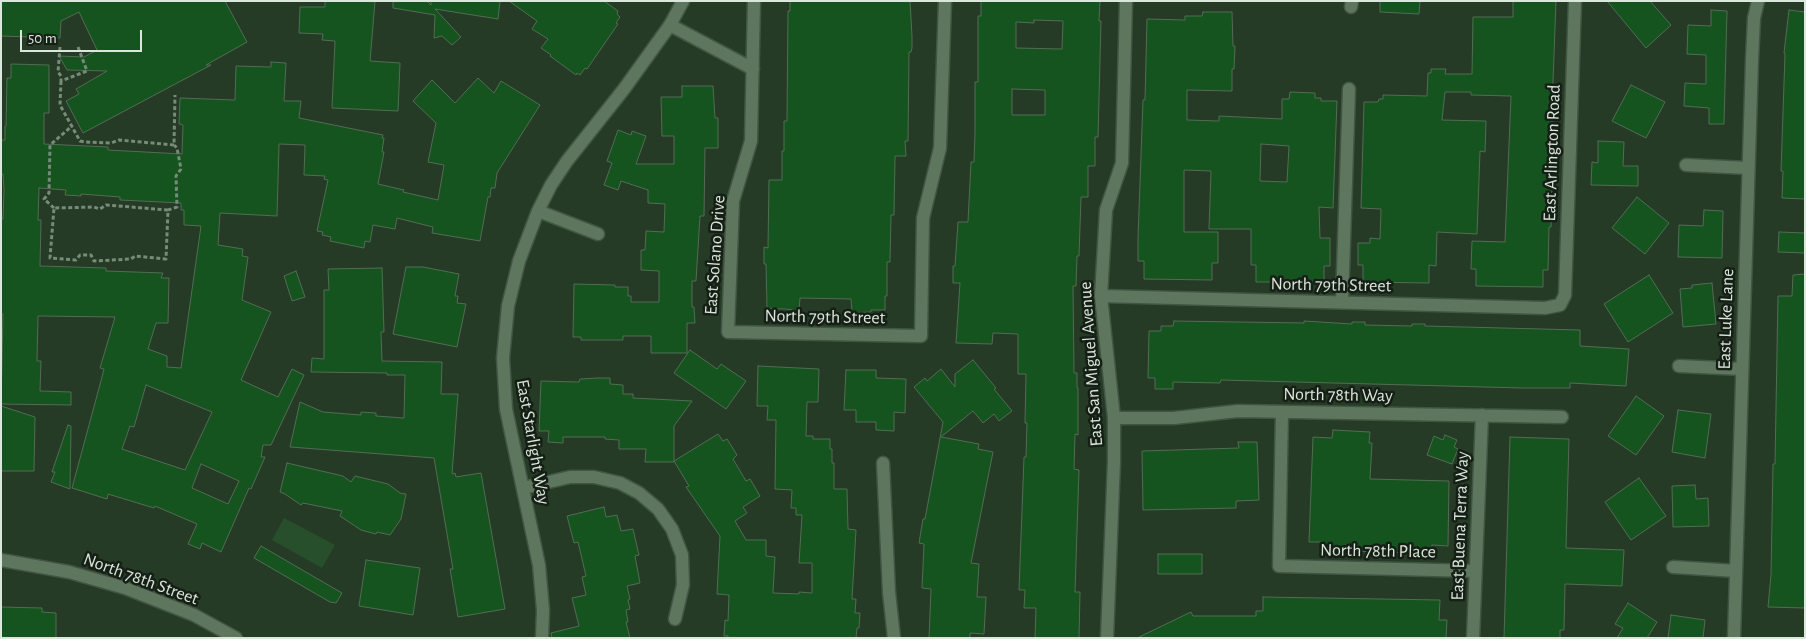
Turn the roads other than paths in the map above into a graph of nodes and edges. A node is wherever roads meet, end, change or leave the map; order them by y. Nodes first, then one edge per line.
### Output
1 (682, 1) edge
2 (754, 1) edge
3 (945, 1) edge
4 (1126, 1) edge
5 (1575, 1) edge
6 (1758, 1) edge
7 (670, 25) junction
8 (753, 68) junction
9 (1349, 88) dead end
10 (1686, 165) dead end
11 (1748, 168) junction
12 (538, 211) junction
13 (598, 234) dead end
14 (1101, 296) junction
15 (1342, 302) junction
16 (1560, 305) joint
17 (728, 332) joint
18 (1679, 366) dead end
19 (1742, 369) junction
20 (1282, 412) junction
21 (1482, 415) junction
22 (1562, 417) dead end
23 (1114, 418) junction
24 (883, 463) dead end
25 (522, 488) junction
26 (1, 560) edge
27 (1673, 568) dead end
28 (1475, 571) junction
29 (1736, 571) junction
30 (676, 619) dead end
31 (236, 638) edge
32 (542, 638) edge
33 (894, 638) edge
34 (1107, 638) edge
35 (1473, 638) edge
36 (1734, 638) edge

1 - 7 street, East Starlight Way
2 - 8 street, East Solano Drive
3 - 17 street, North 79th Street
4 - 14 street, East San Miguel Avenue
5 - 16 street, East Arlington Road
6 - 11 street, East Luke Lane
7 - 8 street
7 - 12 street, East Starlight Way
8 - 17 street, East Solano Drive
9 - 15 street
10 - 11 street
11 - 19 street, East Luke Lane
12 - 13 street
12 - 25 street, East Starlight Way
14 - 15 street, North 79th Street
14 - 23 street, East San Miguel Avenue
15 - 16 street, North 79th Street
18 - 19 street
19 - 29 street, East Luke Lane
20 - 21 street, North 78th Way
20 - 23 street, North 78th Way
20 - 28 street, North 78th Place
21 - 22 street, North 78th Way
21 - 28 street, East Buena Terra Way
23 - 34 street, East San Miguel Avenue
24 - 33 street
25 - 30 street
25 - 32 street, East Starlight Way
26 - 31 street, North 78th Street
27 - 29 street
28 - 35 street, East Buena Terra Way
29 - 36 street, East Luke Lane

